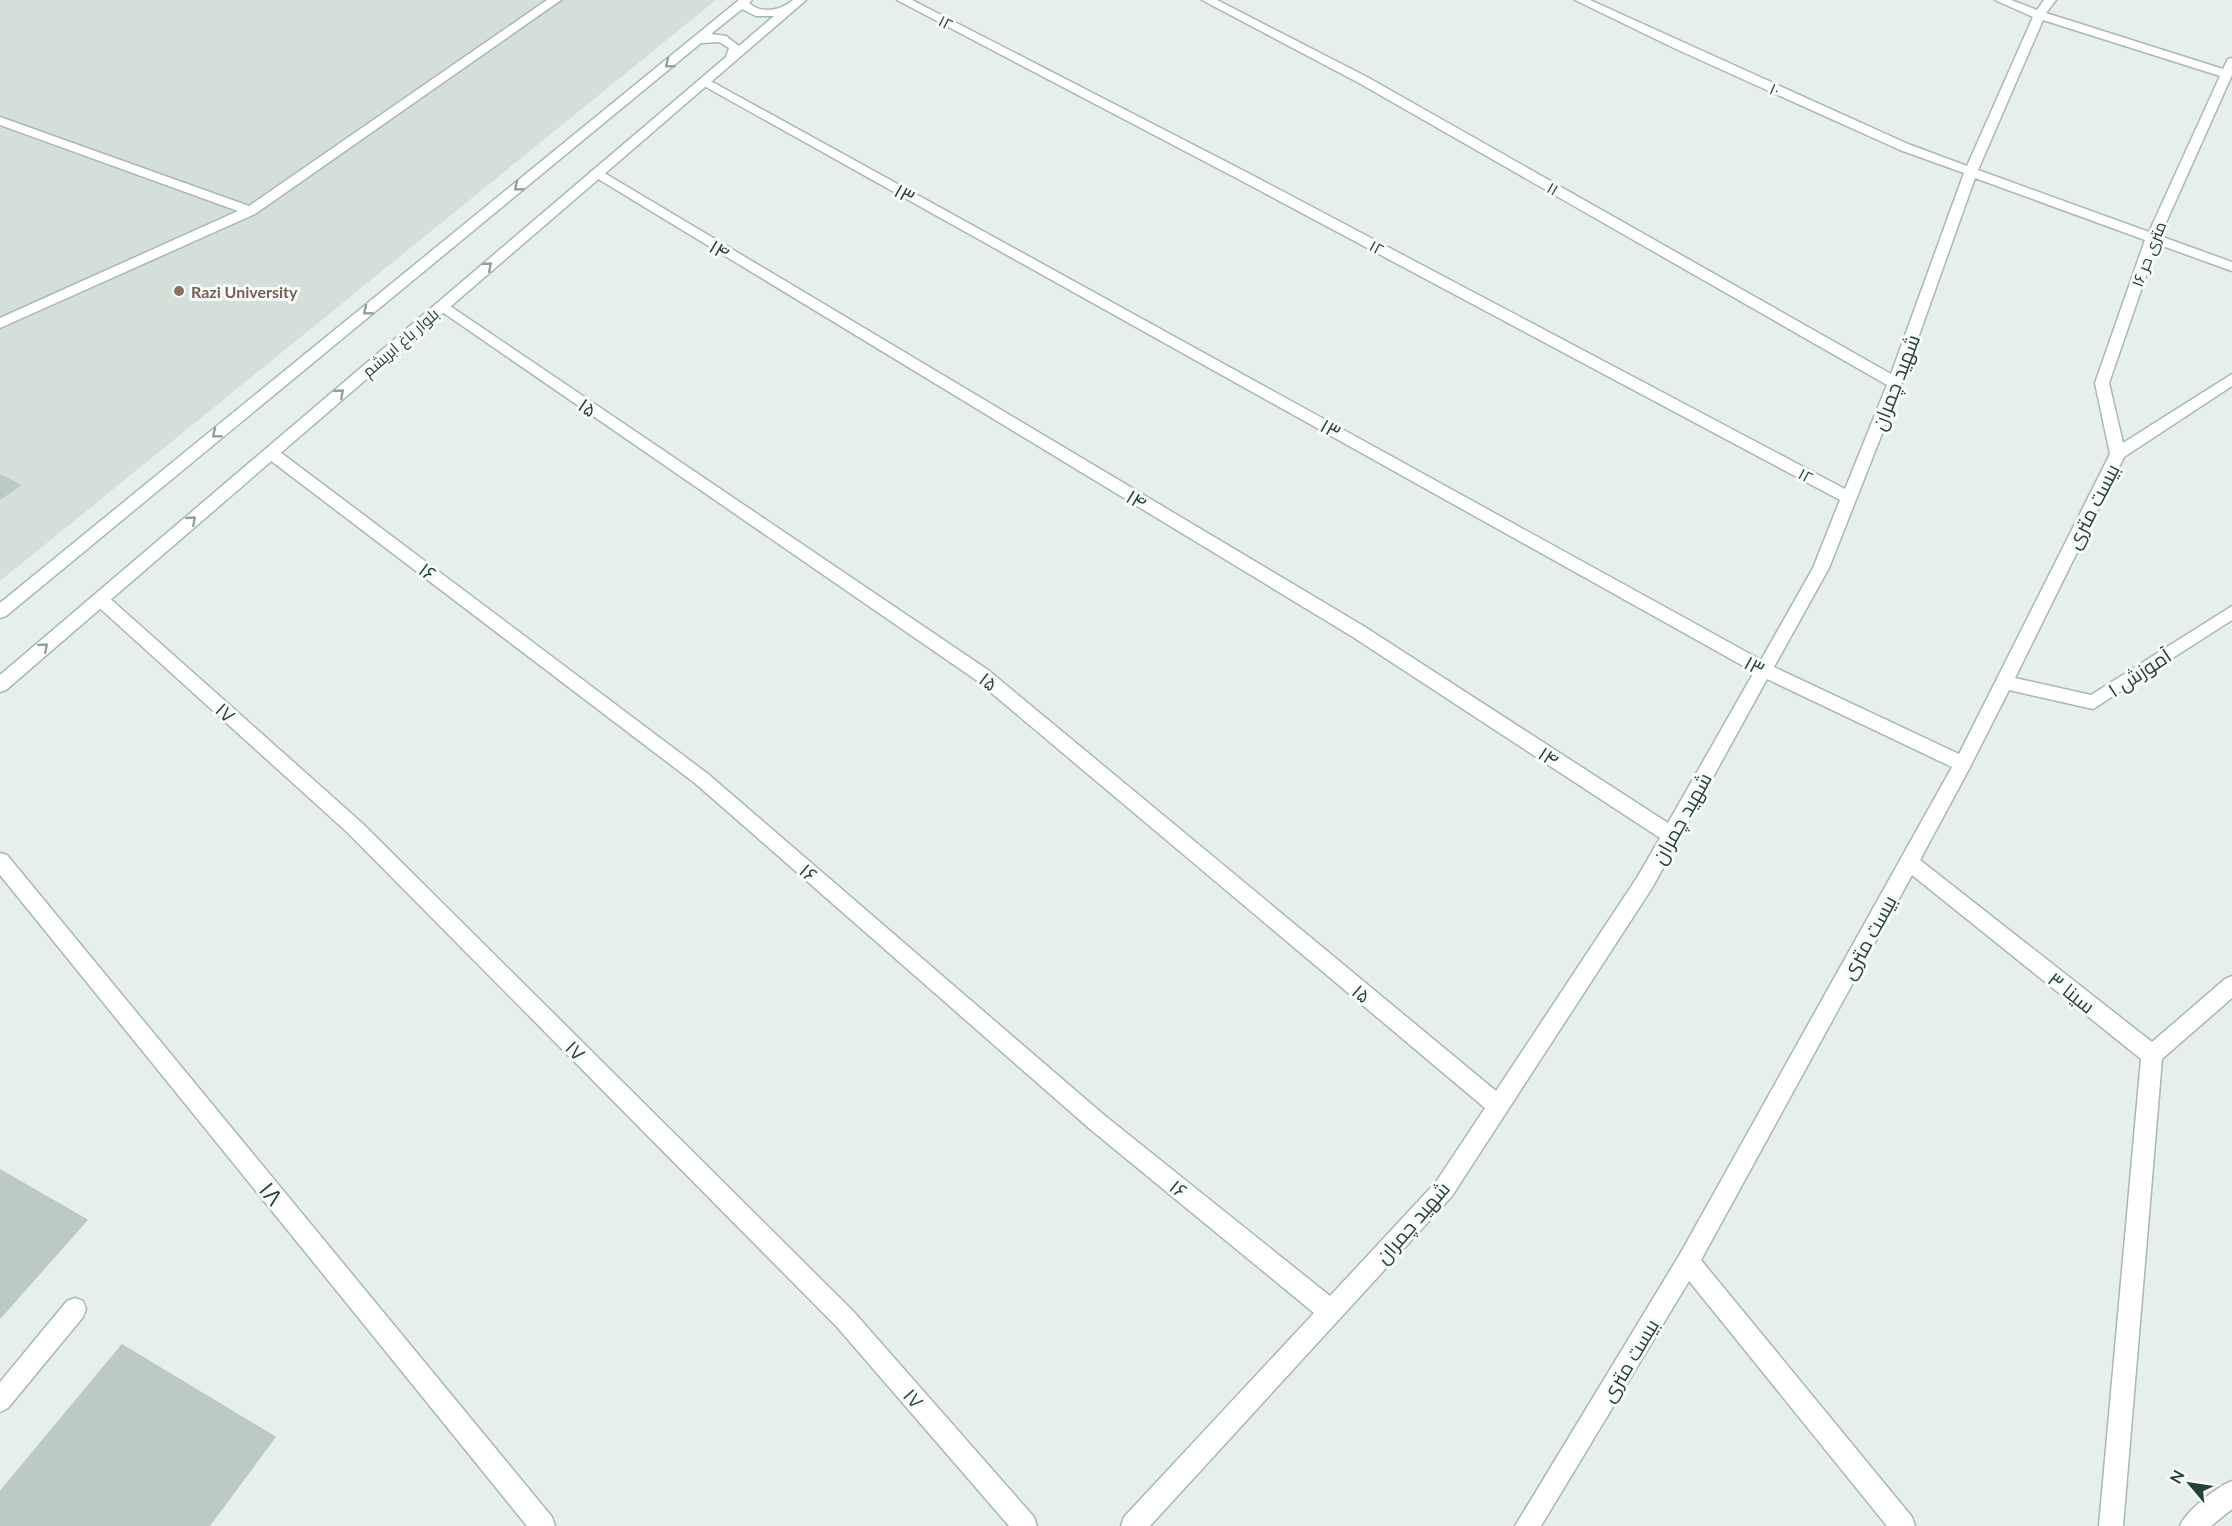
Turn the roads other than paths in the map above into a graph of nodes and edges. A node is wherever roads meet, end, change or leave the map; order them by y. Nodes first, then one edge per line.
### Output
1 (555, 0) edge
2 (800, 0) edge
3 (903, 0) edge
4 (1208, 0) edge
5 (1581, 0) edge
6 (2001, 0) edge
7 (745, 2) edge
8 (2044, 8) edge
9 (787, 11) junction
10 (697, 40) junction
11 (732, 58) junction
12 (2229, 68) edge
13 (704, 82) junction
14 (0, 121) edge
15 (1971, 172) junction
16 (596, 174) junction
17 (250, 211) junction
18 (2152, 238) junction
19 (2232, 267) edge
20 (442, 307) junction
21 (0, 323) edge
22 (2232, 379) edge
23 (1896, 383) junction
24 (271, 453) junction
25 (2118, 454) junction
26 (1849, 498) junction
27 (100, 599) junction
28 (0, 612) edge
29 (2232, 612) edge
30 (1764, 670) junction
31 (2003, 682) junction
32 (0, 685) edge
33 (1963, 764) junction
34 (1671, 835) junction
35 (0, 861) edge
36 (1909, 862) junction
37 (2232, 985) edge
38 (2152, 1055) junction
39 (1498, 1106) junction
40 (1688, 1262) junction
41 (75, 1309) dead end
42 (1331, 1312) junction
43 (0, 1400) edge
44 (2232, 1493) edge
45 (543, 1526) edge
46 (1026, 1526) edge
47 (1133, 1526) edge
48 (1527, 1526) edge
49 (1903, 1526) edge
50 (2111, 1526) edge
51 (2193, 1526) edge

1 - 17 street
2 - 9 street, بلوار باغ ابریشم
3 - 26 street, ۱۲
4 - 23 street, ۱۱
5 - 15 street, ۱۰
6 - 8 street
7 - 9 street
7 - 10 street
8 - 12 street
8 - 15 street, شهید چمران
9 - 11 street, بلوار باغ ابریشم
10 - 11 street
10 -> 28 street
11 - 13 street, بلوار باغ ابریشم
12 - 18 street, ۱۶ متری حر
13 - 16 street, بلوار باغ ابریشم
13 - 30 street, ۱۳
14 - 17 street
15 - 18 street, ۱۰
15 - 23 street, شهید چمران
20 -> 16 street, بلوار باغ ابریشم
16 - 34 street, ۱۴
17 - 21 street
18 - 19 street, ۱۰
18 - 25 street, ۱۶ متری حر
24 -> 20 street, بلوار باغ ابریشم
20 - 39 street, ۱۵
22 - 25 street, بیست متری
23 - 26 street, شهید چمران
27 -> 24 street, بلوار باغ ابریشم
24 - 42 street, ۱۶
25 - 31 street, بیست متری
26 - 30 street, شهید چمران
32 -> 27 street, بلوار باغ ابریشم
27 - 46 street, ۱۷
29 - 31 street, آموزش ۱
30 - 33 street, ۱۳
30 - 34 street, شهید چمران
31 - 33 street, بیست متری
33 - 36 street, بیست متری
34 - 39 street, شهید چمران
35 - 45 street, ۱۸
36 - 38 street, سینا ۳
36 - 40 street, بیست متری
37 - 38 street
38 - 50 street
39 - 42 street, شهید چمران
40 - 48 street, بیست متری
40 - 49 street
41 - 43 street
42 - 47 street, شهید چمران
44 - 51 street

